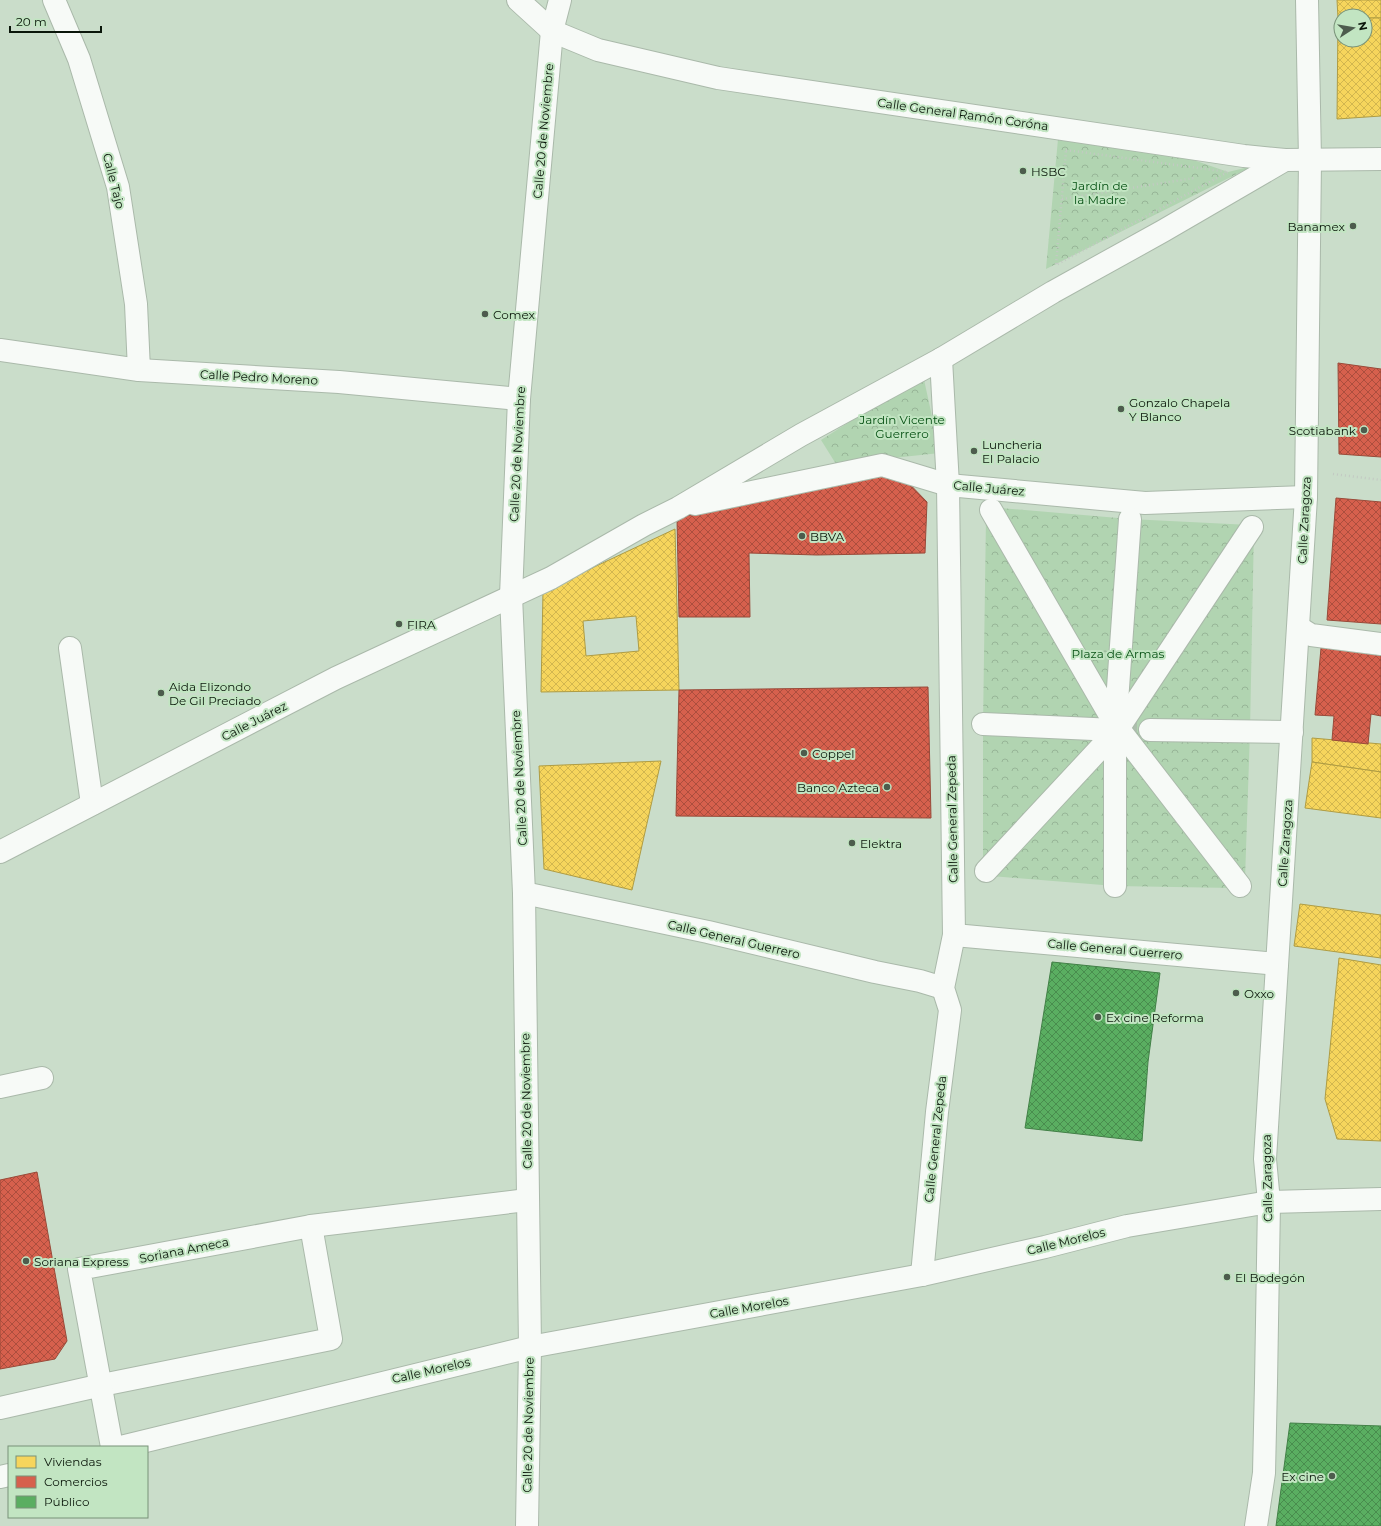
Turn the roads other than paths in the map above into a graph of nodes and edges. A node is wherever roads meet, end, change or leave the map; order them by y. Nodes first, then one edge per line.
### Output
1 (54, 0) edge
2 (518, 0) edge
3 (560, 0) edge
4 (1307, 0) edge
5 (552, 31) junction
6 (1381, 159) edge
7 (1285, 160) junction
8 (1310, 160) junction
9 (0, 350) edge
10 (942, 359) junction
11 (139, 370) junction
12 (519, 399) junction
13 (948, 485) junction
14 (1306, 497) junction
15 (678, 508) junction
16 (991, 510) dead end
17 (1130, 519) dead end
18 (1252, 527) dead end
19 (511, 596) junction
20 (1298, 634) junction
21 (1381, 644) edge
22 (70, 648) dead end
23 (983, 724) dead end
24 (1116, 729) junction
25 (1150, 730) tunnel mouth
26 (1292, 732) junction
27 (92, 804) junction
28 (0, 852) edge
29 (986, 871) dead end
30 (1115, 886) dead end
31 (1240, 886) dead end
32 (524, 894) junction
33 (954, 935) junction
34 (1277, 964) junction
35 (943, 988) junction
36 (42, 1078) dead end
37 (0, 1087) edge
38 (527, 1200) junction
39 (1381, 1200) edge
40 (1269, 1202) junction
41 (311, 1226) junction
42 (922, 1275) junction
43 (530, 1347) junction
44 (102, 1385) junction
45 (0, 1408) edge
46 (112, 1446) edge
47 (125, 1446) edge
48 (527, 1526) edge
49 (1256, 1526) edge

1 - 11 street, Calle Tajo
2 - 5 street, Calle General Ramón Coróna
3 - 5 street, Calle 20 de Noviembre
4 - 8 street, Calle Zaragoza
5 - 7 street, Calle General Ramón Coróna
5 - 12 street, Calle 20 de Noviembre
6 - 8 street, Calle General Ramón Coróna
7 - 8 street, Calle General Ramón Coróna
7 - 10 street
8 - 14 street, Calle Zaragoza
9 - 11 street, Calle Pedro Moreno
10 - 13 street, Calle General Zepeda
10 - 15 street
11 - 12 street, Calle Pedro Moreno
12 - 19 street, Calle 20 de Noviembre
13 - 14 street, Calle Juárez
13 - 15 street, Calle Juárez
13 - 33 street, Calle General Zepeda
14 - 20 street, Calle Zaragoza
15 - 19 street, Calle Juárez
16 - 24 street
17 - 24 street
18 - 24 street
19 - 27 street, Calle Juárez
19 - 32 street, Calle 20 de Noviembre
20 - 21 street
20 - 26 street, Calle Zaragoza
22 - 27 street
23 - 24 street
24 - 29 street
24 - 30 street
24 - 31 street
25 - 26 street
26 - 34 street, Calle Zaragoza
27 - 28 street, Calle Juárez
32 - 35 street, Calle General Guerrero
32 - 38 street, Calle 20 de Noviembre
33 - 34 street, Calle General Guerrero
33 - 35 street, Calle General Zepeda
34 - 40 street, Calle Zaragoza
35 - 42 street, Calle General Zepeda
36 - 37 street
38 - 41 street, Soriana Ameca
38 - 43 street, Calle 20 de Noviembre
39 - 40 street, Calle Morelos
40 - 42 street, Calle Morelos
40 - 49 street, Calle Zaragoza
41 - 44 street
41 - 44 street, Soriana Ameca
42 - 43 street, Calle Morelos
43 - 47 street, Calle Morelos
43 - 48 street, Calle 20 de Noviembre
44 - 45 street
44 - 46 street, Soriana Ameca

